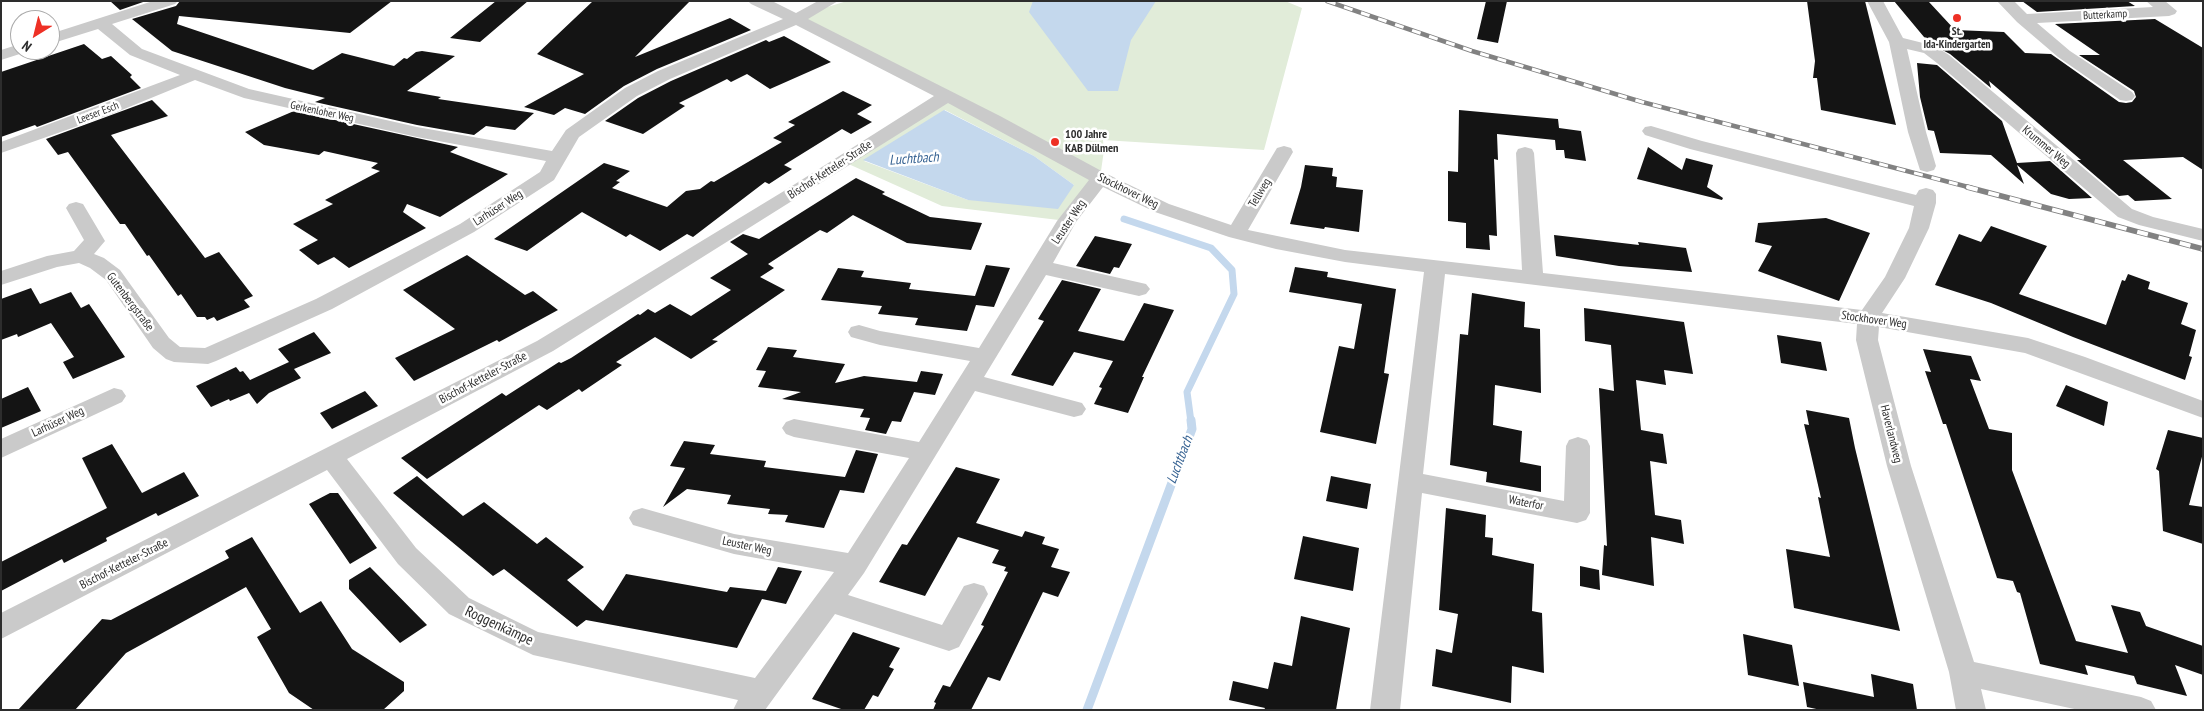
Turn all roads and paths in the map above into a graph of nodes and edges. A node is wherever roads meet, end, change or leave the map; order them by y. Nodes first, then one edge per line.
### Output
1 (170, 1) edge
2 (756, 1) edge
3 (830, 1) edge
4 (1875, 1) edge
5 (2005, 1) edge
6 (2154, 1) edge
7 (796, 19) junction
8 (2023, 19) junction
9 (102, 24) junction
10 (60, 36) edge
11 (1897, 42) junction
12 (194, 75) junction
13 (947, 96) junction
14 (2126, 96) dead end
15 (1651, 131) dead end
16 (1, 148) edge
17 (1284, 152) dead end
18 (1525, 153) dead end
19 (558, 158) junction
20 (1927, 166) dead end
21 (1100, 178) junction
22 (76, 208) dead end
23 (1236, 233) junction
24 (2203, 235) edge
25 (81, 256) junction
26 (1040, 267) junction
27 (1435, 268) junction
28 (1, 278) edge
29 (1534, 279) junction
30 (1138, 289) dead end
31 (1868, 318) junction
32 (859, 332) dead end
33 (174, 354) joint
34 (983, 356) junction
35 (969, 381) junction
36 (114, 396) dead end
37 (1074, 409) dead end
38 (2203, 410) edge
39 (794, 428) dead end
40 (1578, 446) dead end
41 (1, 448) edge
42 (926, 452) junction
43 (332, 458) junction
44 (1410, 481) junction
45 (642, 518) dead end
46 (855, 565) junction
47 (974, 594) dead end
48 (830, 601) junction
49 (1, 627) edge
50 (1963, 672) junction
51 (754, 701) edge
52 (1385, 710) edge
53 (1972, 710) edge
54 (2141, 710) edge

1 - 9 street
2 - 7 street, Stockhover Weg
3 - 7 street, Larhüser Weg
4 - 11 street
5 - 8 street
6 - 8 street, Butterkamp
7 - 13 street, Stockhover Weg
7 - 19 street, Larhüser Weg
8 - 14 street
9 - 10 street
9 - 12 street, Gerkenloher Weg
11 - 20 street
11 - 24 street, Krummer Weg
12 - 16 street, Leeser Esch
12 - 19 street, Gerkenloher Weg
13 - 21 street, Stockhover Weg
13 - 43 street, Bischof-Ketteler-Straße
15 - 31 street
17 - 23 street, Tellweg
18 - 29 street
19 - 33 street, Larhüser Weg
21 - 23 street, Stockhover Weg
21 - 26 street, Leuster Weg
22 - 25 street
23 - 27 street, Stockhover Weg
25 - 28 street
25 - 33 street, Gutenbergstraße
26 - 30 street
26 - 34 street, Leuster Weg
27 - 29 street, Stockhover Weg
27 - 44 street
29 - 31 street, Stockhover Weg
31 - 38 street, Stockhover Weg
31 - 50 street, Haverlandweg
32 - 34 street
34 - 35 street, Leuster Weg
35 - 37 street
35 - 42 street, Leuster Weg
36 - 41 street, Larhüser Weg
39 - 42 street
40 - 44 street, Waterfor
42 - 46 street, Leuster Weg
43 - 49 street, Bischof-Ketteler-Straße
43 - 51 street, Roggenkämpe
44 - 52 street
45 - 46 street, Leuster Weg
46 - 48 street, Leuster Weg
47 - 48 street
48 - 51 street, Leuster Weg
50 - 53 street, Haverlandweg
50 - 54 street

